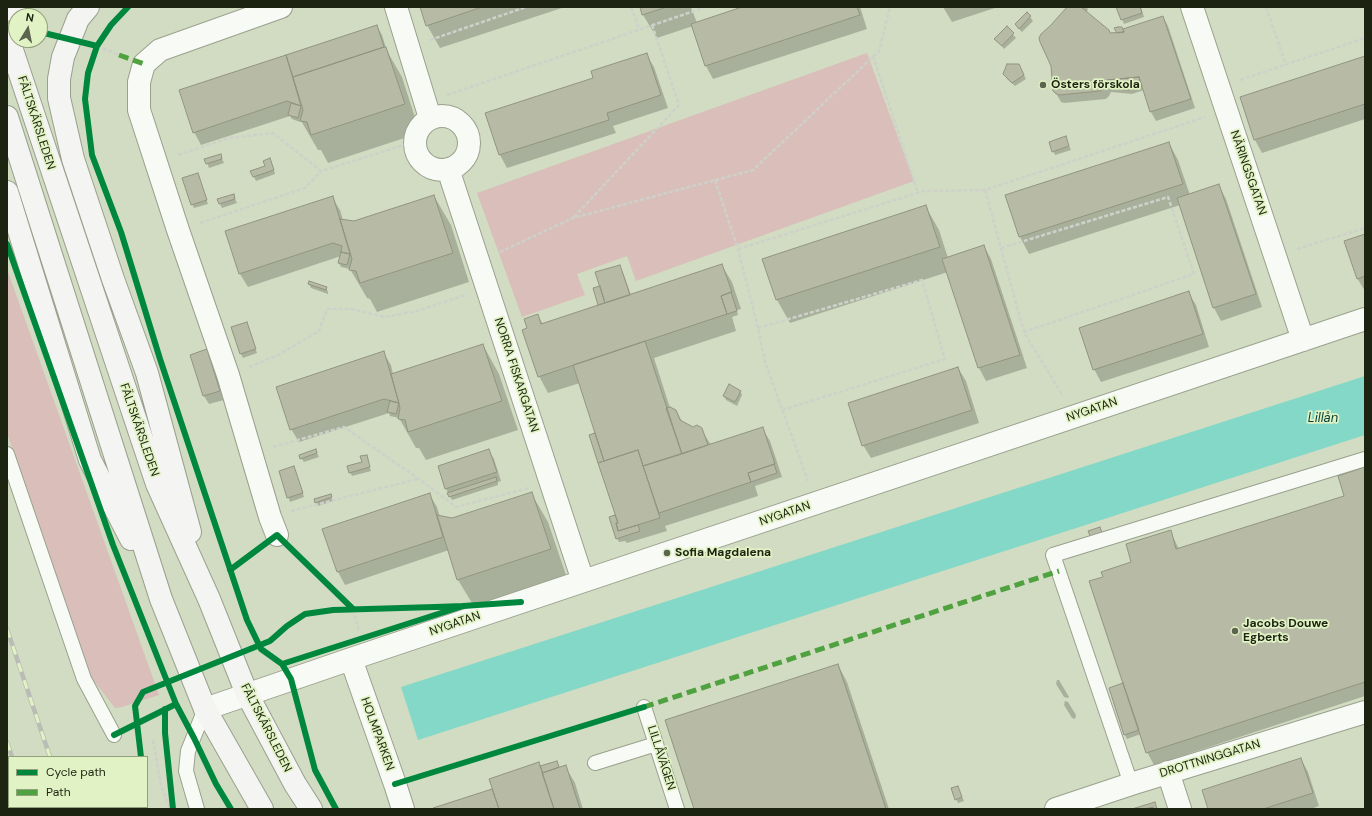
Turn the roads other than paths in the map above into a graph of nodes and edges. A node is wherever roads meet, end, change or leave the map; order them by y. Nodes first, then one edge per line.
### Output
1 (15, 7) edge
2 (88, 7) edge
3 (281, 7) edge
4 (396, 7) edge
5 (1192, 7) edge
6 (7, 10) edge
7 (7, 35) edge
8 (428, 110) junction
9 (7, 117) edge
10 (448, 170) junction
11 (7, 192) edge
12 (1365, 319) edge
13 (1304, 340) junction
14 (7, 454) edge
15 (1365, 459) edge
16 (274, 526) road end
17 (583, 581) junction
18 (161, 599) junction
19 (209, 599) junction
20 (351, 659) junction
21 (247, 694) junction
22 (644, 706) dead end
23 (206, 709) junction
24 (1365, 712) edge
25 (114, 735) dead end
26 (656, 744) junction
27 (596, 763) dead end
28 (1168, 772) junction
29 (1131, 784) junction
30 (197, 809) edge
31 (262, 809) edge
32 (311, 809) edge
33 (403, 809) edge
34 (677, 809) edge
35 (1056, 809) edge
36 (1180, 809) edge

1 - 6 main road
2 - 19 main road
3 - 16 street
4 - 8 street
5 - 13 street, NÄRINGSGATAN
7 - 19 main road, FÄLTSKÄRSLEDEN
8 - 10 street
8 - 10 street
9 - 18 main road
10 - 17 street, NORRA FISKARGATAN
11 - 18 main road
12 - 13 street, NYGATAN
13 - 17 street, NYGATAN
14 - 25 lane
15 - 29 lane
17 - 20 street, NYGATAN
18 - 23 main road
19 - 21 main road, FÄLTSKÄRSLEDEN
20 - 21 street, NYGATAN
20 - 33 street, HOLMPARKEN
21 - 23 street, NYGATAN
21 - 32 main road, FÄLTSKÄRSLEDEN
22 - 26 lane, LILLÅVÄGEN
23 - 30 lane
23 - 31 main road
24 - 28 street, DROTTNINGGATAN
26 - 27 lane
26 - 34 lane, LILLÅVÄGEN
28 - 29 street, DROTTNINGGATAN
28 - 36 street
29 - 35 street, DROTTNINGGATAN

